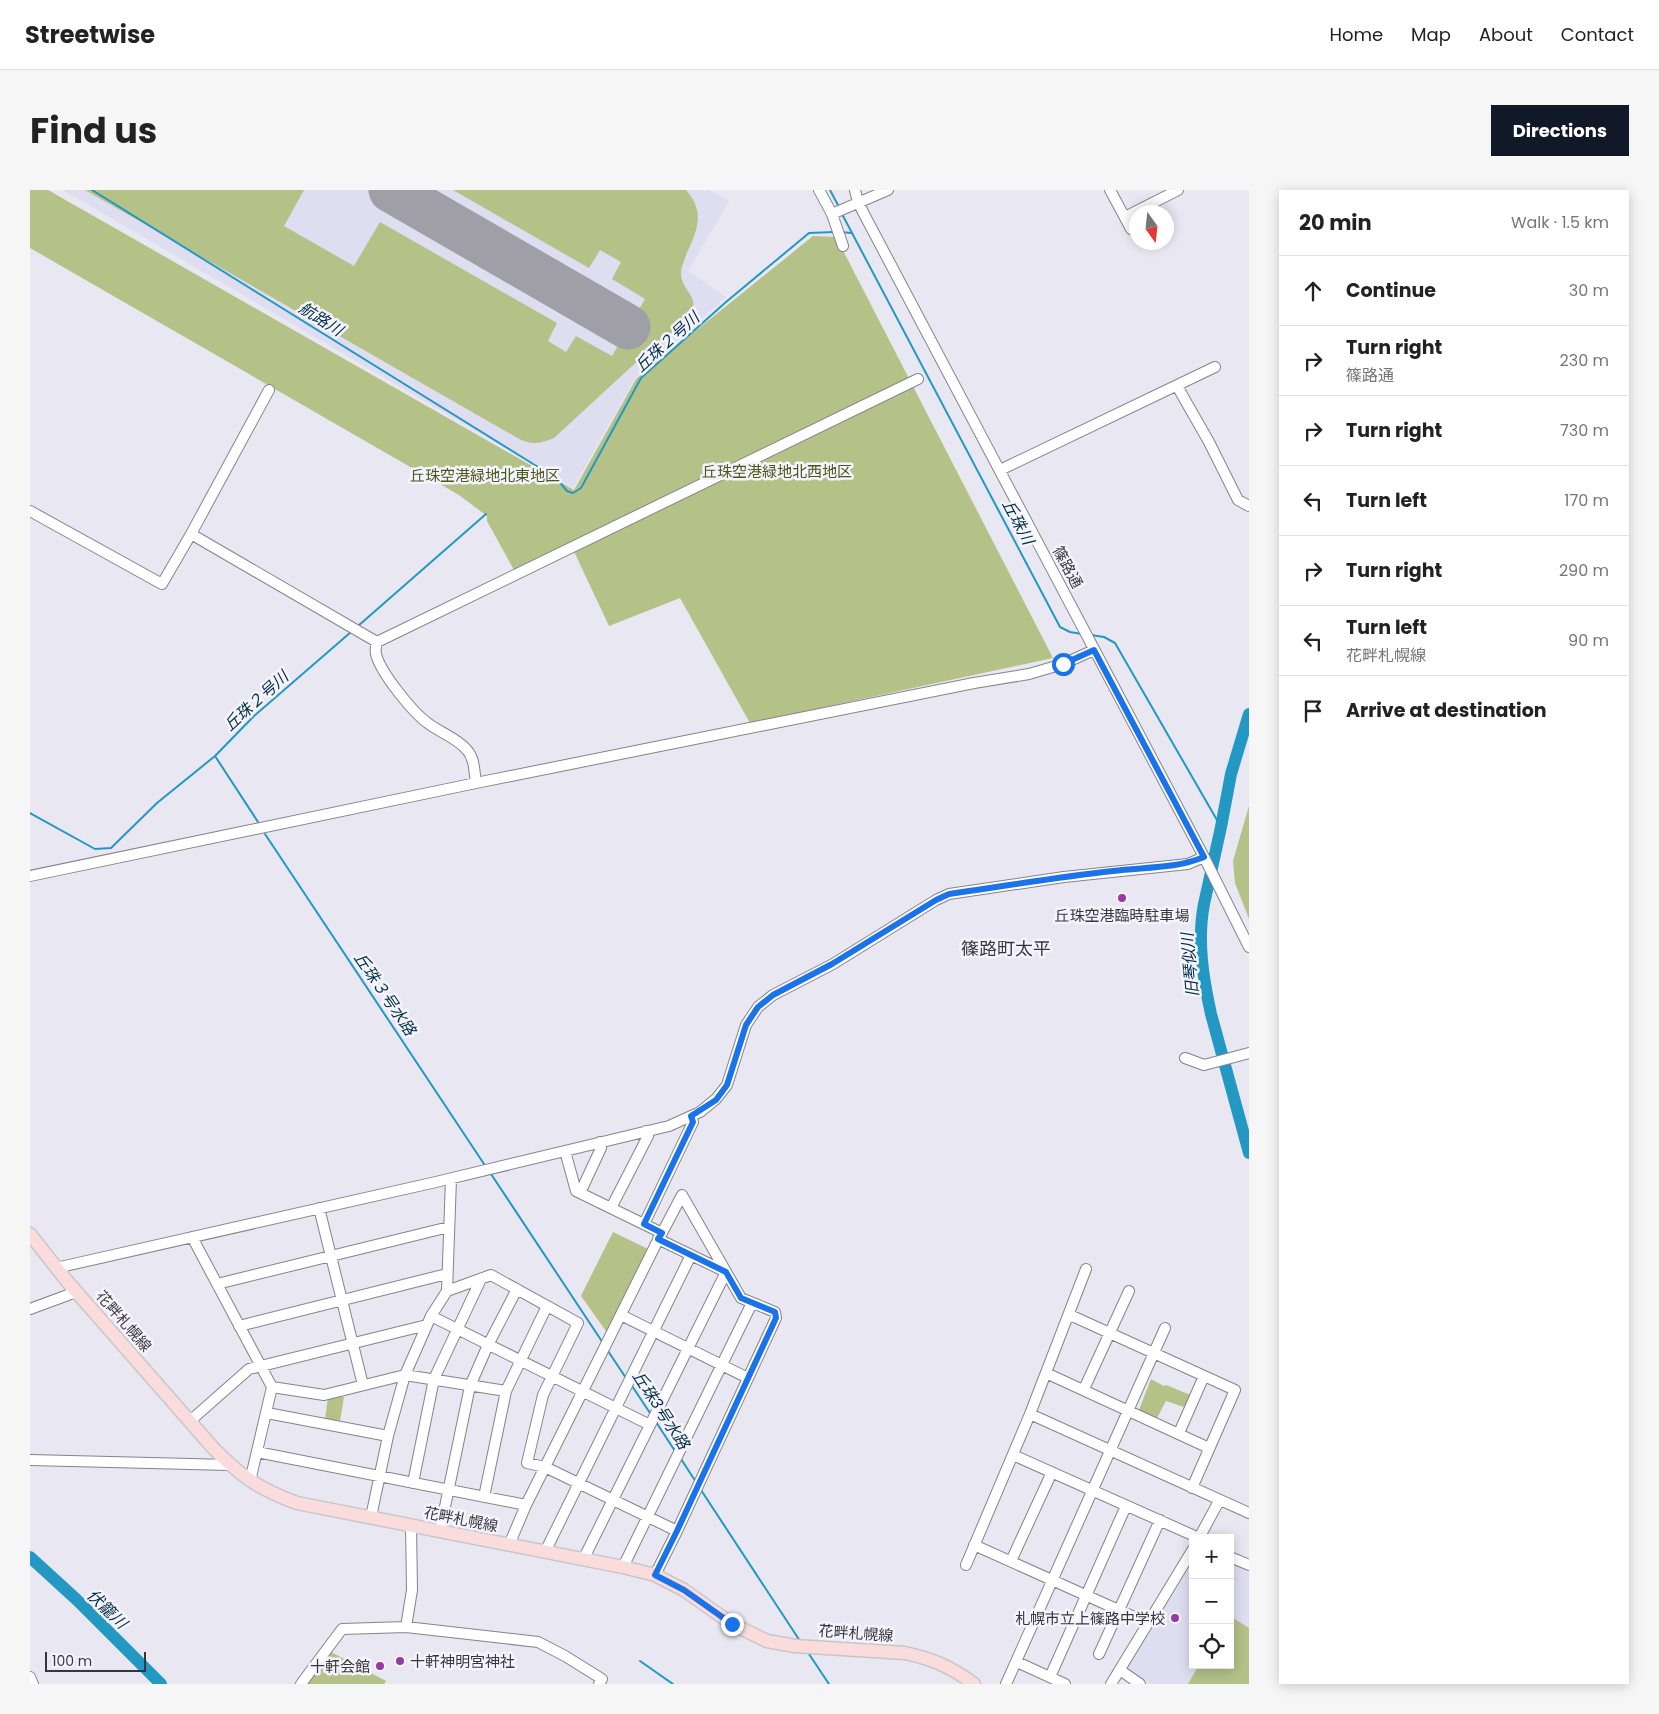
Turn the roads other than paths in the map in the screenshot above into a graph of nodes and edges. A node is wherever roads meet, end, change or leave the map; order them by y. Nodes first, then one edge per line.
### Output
1 (819, 190) edge
2 (848, 190) edge
3 (856, 190) edge
4 (871, 190) edge
5 (888, 190) edge
6 (1110, 190) edge
7 (1178, 190) edge
8 (858, 202) junction
9 (836, 211) junction
10 (1125, 217) junction
11 (1129, 225) edge
12 (842, 242) dead end
13 (1215, 367) dead end
14 (918, 379) dead end
15 (1177, 386) junction
16 (269, 390) dead end
17 (1000, 470) junction
18 (1249, 506) edge
19 (30, 511) edge
20 (191, 534) junction
21 (377, 642) junction
22 (1092, 646) junction
23 (476, 783) junction
24 (1204, 858) junction
25 (30, 876) edge
26 (1249, 947) edge
27 (1247, 1054) edge
28 (1184, 1058) dead end
29 (691, 1116) junction
30 (646, 1131) junction
31 (600, 1142) junction
32 (565, 1151) junction
33 (451, 1179) junction
34 (580, 1193) junction
35 (319, 1208) junction
36 (611, 1208) junction
37 (644, 1224) junction
38 (449, 1227) junction
39 (30, 1234) edge
40 (660, 1236) junction
41 (192, 1237) junction
42 (691, 1255) junction
43 (331, 1256) junction
44 (56, 1268) junction
45 (1086, 1269) dead end
46 (726, 1272) junction
47 (447, 1274) junction
48 (481, 1279) junction
49 (217, 1284) junction
50 (517, 1289) junction
51 (447, 1291) junction
52 (1129, 1291) dead end
53 (76, 1292) junction
54 (342, 1299) junction
55 (752, 1302) junction
56 (547, 1306) junction
57 (30, 1309) edge
58 (621, 1315) junction
59 (1070, 1315) junction
60 (429, 1320) junction
61 (239, 1326) junction
62 (1166, 1328) dead end
63 (457, 1329) junction
64 (653, 1331) junction
65 (1110, 1333) junction
66 (352, 1343) junction
67 (488, 1345) junction
68 (688, 1348) junction
69 (1154, 1353) junction
70 (520, 1360) junction
71 (261, 1365) junction
72 (722, 1365) junction
73 (1046, 1373) junction
74 (405, 1375) junction
75 (552, 1376) junction
76 (1204, 1376) junction
77 (748, 1378) junction
78 (434, 1380) junction
79 (363, 1384) junction
80 (470, 1386) junction
81 (272, 1387) junction
82 (1084, 1390) junction
83 (506, 1391) junction
84 (583, 1391) junction
85 (616, 1407) junction
86 (1129, 1410) junction
87 (267, 1413) junction
88 (1030, 1414) junction
89 (190, 1421) junction
90 (652, 1421) junction
91 (1179, 1433) junction
92 (388, 1436) junction
93 (1210, 1448) junction
94 (1110, 1450) junction
95 (257, 1452) junction
96 (1013, 1455) junction
97 (30, 1460) edge
98 (230, 1465) junction
99 (545, 1467) junction
100 (1052, 1472) junction
101 (379, 1477) junction
102 (250, 1481) junction
103 (413, 1483) junction
104 (578, 1483) junction
105 (1192, 1488) junction
106 (449, 1490) junction
107 (1092, 1491) junction
108 (484, 1497) junction
109 (613, 1500) junction
110 (1220, 1501) junction
111 (526, 1505) junction
112 (1126, 1506) junction
113 (1249, 1513) edge
114 (647, 1516) junction
115 (371, 1518) junction
116 (1160, 1520) junction
117 (412, 1526) junction
118 (440, 1531) junction
119 (677, 1531) junction
120 (1190, 1534) edge
121 (1201, 1534) edge
122 (509, 1545) junction
123 (974, 1545) junction
124 (545, 1552) junction
125 (1189, 1556) edge
126 (1234, 1559) edge
127 (583, 1560) junction
128 (1011, 1562) junction
129 (966, 1565) dead end
130 (1249, 1565) edge
131 (623, 1567) junction
132 (655, 1575) junction
133 (1052, 1579) junction
134 (1086, 1595) junction
135 (1119, 1610) junction
136 (1132, 1616) dead end
137 (406, 1627) junction
138 (1099, 1654) dead end
139 (1017, 1662) junction
140 (1120, 1670) junction
141 (1050, 1676) junction
142 (30, 1677) edge
143 (33, 1684) edge
144 (301, 1684) edge
145 (599, 1684) edge
146 (974, 1684) edge
147 (1006, 1684) edge
148 (1066, 1684) edge
149 (1111, 1684) edge
150 (1140, 1684) edge

1 - 9 street
2 - 8 street, 篠路通
3 - 8 street, 篠路通
4 - 8 street
5 - 8 street
6 - 10 street
7 - 10 street
8 - 9 street
8 - 17 street, 篠路通
9 - 12 street
10 - 11 street
13 - 15 street
14 - 21 street
15 - 17 street
15 - 18 street
16 - 20 street
17 - 22 street, 篠路通
19 - 20 street
20 - 21 street
21 - 23 street
22 - 23 street
22 - 24 street, 篠路通
23 - 25 street
24 - 26 street, 篠路通
24 - 29 street
27 - 28 street
29 - 30 street
29 - 37 street
30 - 31 street
30 - 36 street
31 - 32 street
31 - 34 street
32 - 33 street
32 - 34 street
33 - 35 street
33 - 38 street
34 - 36 street
35 - 41 street
35 - 43 street
36 - 37 street
37 - 40 street
38 - 43 street
38 - 47 street
39 - 44 main road, 花畔札幌線
40 - 42 street
40 - 46 street
40 - 58 street
41 - 44 street
41 - 49 street
42 - 46 street
42 - 64 street
43 - 49 street
43 - 54 street
44 - 53 main road, 花畔札幌線
45 - 59 street
46 - 55 street
46 - 68 street
47 - 51 street
47 - 54 street
48 - 50 street
48 - 51 street
48 - 63 street
49 - 61 street
50 - 56 street
50 - 67 street
51 - 60 street
52 - 65 street
53 - 57 street
53 - 89 main road, 花畔札幌線
54 - 61 street
54 - 66 street
55 - 72 street
55 - 77 street
56 - 70 street
56 - 75 street
58 - 64 street
58 - 84 street
59 - 65 street
59 - 73 street
60 - 63 street
60 - 66 street
60 - 74 street
61 - 71 street
62 - 69 street
63 - 67 street
63 - 78 street
64 - 68 street
64 - 85 street
65 - 69 street
65 - 82 street
66 - 71 street
66 - 79 street
67 - 70 street
67 - 80 street
68 - 72 street
68 - 90 street
69 - 76 street
69 - 86 street
70 - 75 street
70 - 83 street
71 - 81 street
71 - 89 street
72 - 77 street
72 - 114 street
73 - 82 street
73 - 88 street
74 - 78 street
74 - 79 street
74 - 92 street
75 - 84 street
75 - 99 street
76 - 91 street
76 - 93 street
77 - 119 street
78 - 80 street
78 - 103 street
79 - 81 street
80 - 83 street
80 - 106 street
81 - 87 street
82 - 86 street
83 - 108 street
84 - 85 street
84 - 99 street
85 - 90 street
85 - 104 street
86 - 91 street
86 - 94 street
87 - 92 street
87 - 95 street
88 - 94 street
88 - 96 street
89 - 98 main road, 花畔札幌線
90 - 109 street
91 - 93 street
92 - 101 street
93 - 105 street
94 - 105 street
94 - 107 street
95 - 101 street
95 - 102 street
96 - 100 street
96 - 123 street
97 - 98 street
98 - 102 main road, 花畔札幌線
99 - 104 street
99 - 111 street
100 - 107 street
100 - 128 street
101 - 103 street
101 - 115 street
102 - 115 main road, 花畔札幌線
103 - 106 street
104 - 109 street
104 - 124 street
105 - 110 street
106 - 108 street
106 - 118 street
107 - 112 street
107 - 133 street
108 - 111 street
109 - 114 street
109 - 127 street
110 - 113 street
110 - 121 street
111 - 122 street
112 - 116 street
112 - 134 street
114 - 119 street
114 - 131 street
115 - 117 main road, 花畔札幌線
116 - 120 street
116 - 135 street
117 - 118 main road, 花畔札幌線
117 - 137 street
118 - 122 main road, 花畔札幌線
119 - 132 street
122 - 124 main road, 花畔札幌線
123 - 128 street
123 - 129 street
124 - 127 main road, 花畔札幌線
125 - 140 street
126 - 130 street
127 - 131 main road, 花畔札幌線
128 - 133 street
131 - 132 main road, 花畔札幌線
132 - 146 main road, 花畔札幌線
133 - 134 street
133 - 139 street
134 - 135 street
134 - 141 street
135 - 136 street
135 - 138 street
137 - 144 street
137 - 145 street
139 - 141 street
139 - 147 street
140 - 149 street
140 - 150 street
141 - 148 street
142 - 143 street

